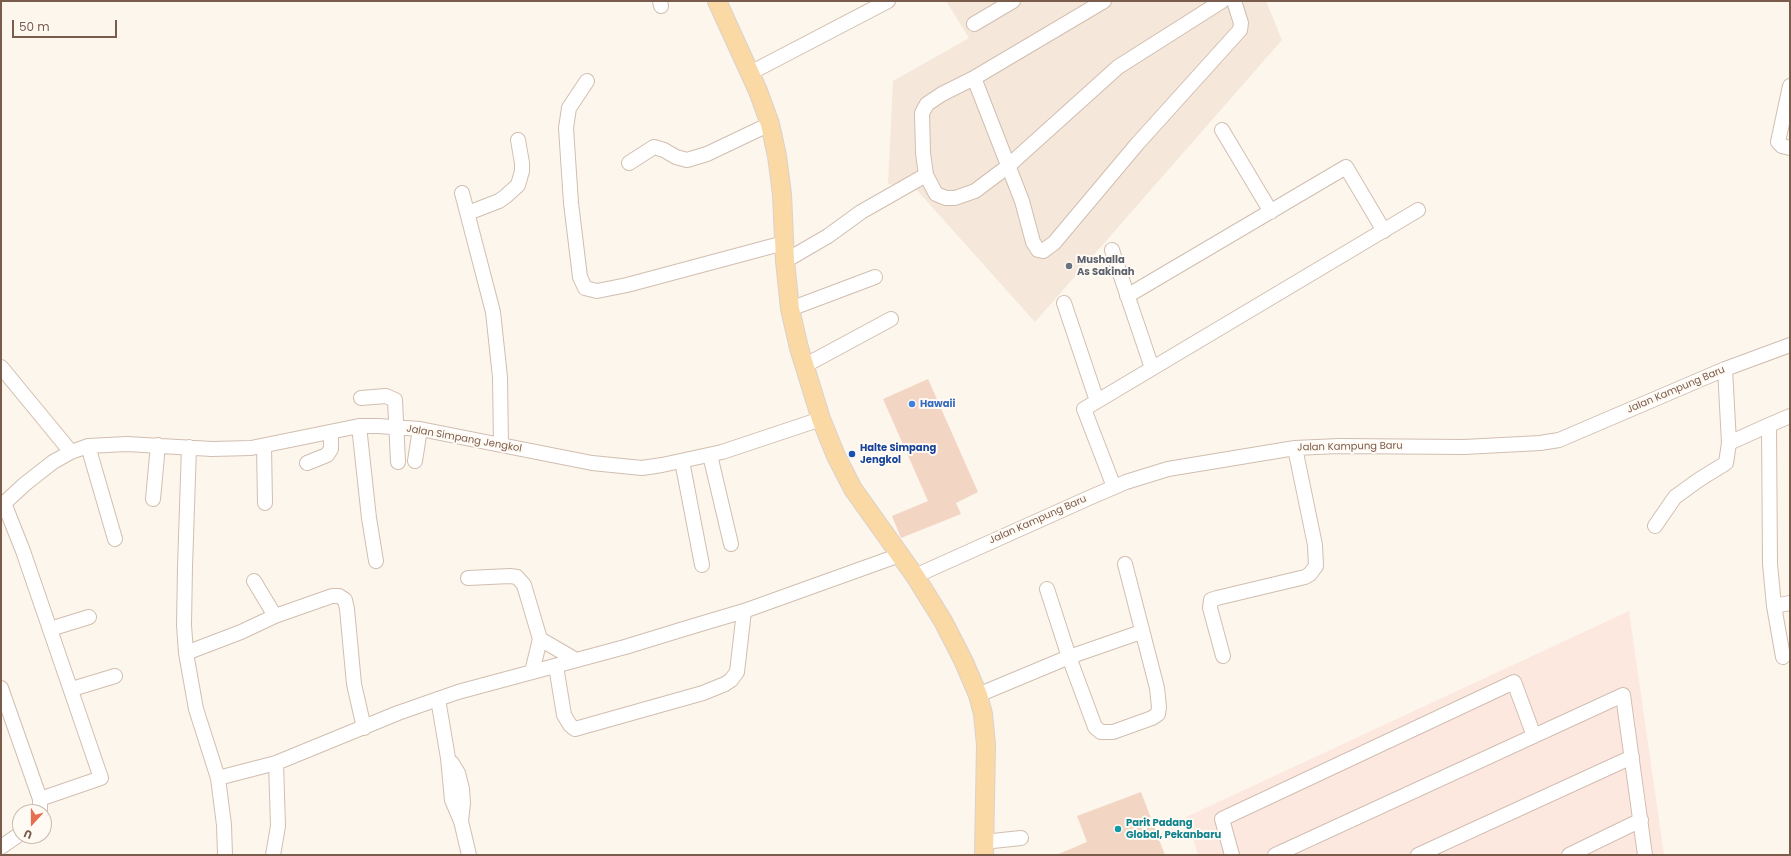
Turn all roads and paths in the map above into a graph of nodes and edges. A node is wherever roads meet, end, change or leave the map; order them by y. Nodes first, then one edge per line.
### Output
1 (717, 1) edge
2 (888, 1) edge
3 (1013, 1) edge
4 (1104, 1) edge
5 (1222, 1) edge
6 (1234, 1) edge
7 (974, 24) dead end
8 (750, 73) junction
9 (974, 78) junction
10 (587, 81) dead end
11 (1790, 86) edge
12 (770, 124) junction
13 (1222, 130) dead end
14 (518, 140) dead end
15 (1790, 148) edge
16 (629, 163) dead end
17 (1008, 167) junction
18 (926, 175) junction
19 (462, 193) dead end
20 (1418, 210) dead end
21 (1271, 212) junction
22 (468, 213) junction
23 (1384, 231) junction
24 (1112, 250) dead end
25 (785, 252) junction
26 (875, 277) dead end
27 (1128, 296) junction
28 (1064, 303) dead end
29 (790, 309) junction
30 (891, 319) dead end
31 (1790, 345) edge
32 (804, 366) junction
33 (1, 367) edge
34 (1152, 368) junction
35 (1725, 369) junction
36 (362, 398) dead end
37 (1097, 401) junction
38 (1790, 416) edge
39 (821, 419) junction
40 (1769, 425) junction
41 (359, 426) junction
42 (396, 427) junction
43 (420, 429) junction
44 (330, 432) junction
45 (1729, 443) junction
46 (158, 445) junction
47 (501, 445) junction
48 (88, 446) junction
49 (264, 446) junction
50 (189, 447) junction
51 (1295, 448) junction
52 (71, 452) junction
53 (710, 455) junction
54 (415, 461) dead end
55 (682, 461) junction
56 (398, 462) dead end
57 (307, 463) dead end
58 (1114, 487) junction
59 (153, 499) dead end
60 (265, 503) dead end
61 (2, 504) edge
62 (1656, 526) dead end
63 (115, 539) dead end
64 (731, 544) dead end
65 (900, 555) junction
66 (376, 561) dead end
67 (1125, 564) dead end
68 (702, 565) dead end
69 (915, 576) junction
70 (468, 578) dead end
71 (254, 581) dead end
72 (1047, 589) dead end
73 (1790, 603) edge
74 (1774, 606) junction
75 (744, 610) junction
76 (275, 616) junction
77 (89, 617) dead end
78 (50, 629) junction
79 (1142, 632) junction
80 (540, 639) junction
81 (186, 653) junction
82 (1223, 656) dead end
83 (1069, 657) junction
84 (1783, 657) dead end
85 (576, 660) junction
86 (556, 666) junction
87 (532, 672) junction
88 (115, 676) dead end
89 (1, 688) edge
90 (72, 689) junction
91 (978, 694) junction
92 (438, 699) junction
93 (364, 728) junction
94 (1534, 736) junction
95 (1632, 757) junction
96 (276, 763) junction
97 (218, 778) junction
98 (39, 804) edge
99 (44, 804) edge
100 (1641, 820) junction
101 (1021, 838) dead end
102 (12, 839) edge
103 (1, 846) edge
104 (984, 849) edge
105 (225, 855) edge
106 (273, 855) edge
107 (469, 855) edge
108 (1232, 855) edge
109 (1275, 855) edge
110 (1418, 855) edge
111 (1569, 855) edge
112 (1646, 855) edge

1 - 8 main road
2 - 8 street
3 - 7 street
4 - 9 street
5 - 17 street
6 - 17 street
8 - 12 main road
9 - 17 street
9 - 18 street
10 - 25 street
11 - 15 street
12 - 16 street
12 - 25 main road
13 - 21 street
14 - 22 street
17 - 18 street
18 - 25 street
19 - 22 street
20 - 23 street
21 - 23 street
21 - 27 street
22 - 47 street
23 - 34 street
24 - 27 street
25 - 29 main road
26 - 29 street
27 - 34 street
28 - 37 street
29 - 32 main road
30 - 32 street
31 - 35 street, Jalan Kampung Baru
32 - 39 main road
33 - 52 street
34 - 37 street
35 - 45 street
35 - 51 street, Jalan Kampung Baru
36 - 42 street
37 - 58 street
38 - 40 street
39 - 53 street, Jalan Simpang Jengkol
39 - 65 main road
40 - 45 street
40 - 74 street
41 - 42 street, Jalan Simpang Jengkol
41 - 44 street, Jalan Simpang Jengkol
41 - 66 street
42 - 43 street, Jalan Simpang Jengkol
42 - 56 street
43 - 47 street, Jalan Simpang Jengkol
43 - 54 street
44 - 49 street, Jalan Simpang Jengkol
44 - 57 street
45 - 62 street
46 - 48 street, Jalan Simpang Jengkol
46 - 50 street, Jalan Simpang Jengkol
46 - 59 street
47 - 55 street, Jalan Simpang Jengkol
48 - 52 street, Jalan Simpang Jengkol
48 - 63 street
49 - 50 street, Jalan Simpang Jengkol
49 - 60 street
50 - 81 street
51 - 58 street, Jalan Kampung Baru
51 - 82 street
52 - 61 street, Jalan Simpang Jengkol
53 - 55 street, Jalan Simpang Jengkol
53 - 64 street
55 - 68 street
58 - 69 street, Jalan Kampung Baru
61 - 78 street
65 - 69 main road
65 - 75 street
67 - 79 street
69 - 91 main road
70 - 80 street
71 - 76 street
72 - 83 street
73 - 74 street
74 - 84 street
75 - 85 street
75 - 86 street
76 - 81 street
76 - 93 street
77 - 78 street
78 - 90 street
79 - 83 street
79 - 83 street
80 - 85 street
80 - 87 street
81 - 97 street
83 - 91 street
85 - 86 street
86 - 87 street
87 - 92 street
88 - 90 street
89 - 98 street
90 - 99 street
91 - 104 main road
92 - 93 street
92 - 107 street
93 - 96 street
94 - 95 street
94 - 108 street
94 - 109 street
95 - 100 street
95 - 110 street
96 - 97 street
96 - 106 street
97 - 105 street
100 - 111 street
100 - 112 street
101 - 104 street
102 - 103 street

